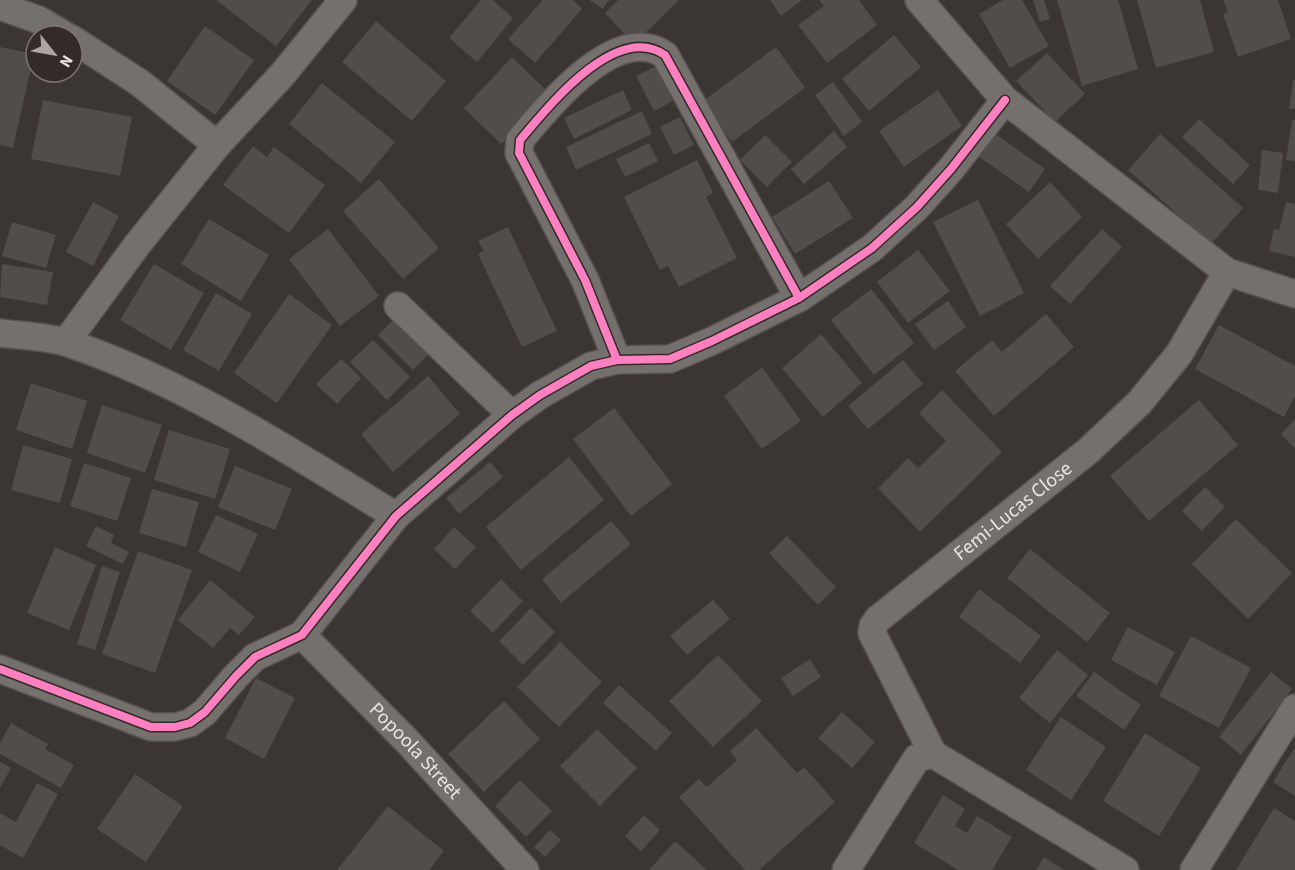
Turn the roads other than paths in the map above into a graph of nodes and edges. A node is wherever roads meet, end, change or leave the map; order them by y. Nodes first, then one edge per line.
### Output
1 (343, 0) edge
2 (919, 0) edge
3 (0, 6) edge
4 (46, 24) edge
5 (84, 47) edge
6 (1005, 100) junction
7 (217, 145) junction
8 (1227, 272) junction
9 (1295, 294) edge
10 (799, 298) junction
11 (398, 306) dead end
12 (0, 333) edge
13 (66, 342) junction
14 (617, 360) junction
15 (512, 415) junction
16 (396, 516) junction
17 (302, 635) junction
18 (0, 669) edge
19 (1295, 708) edge
20 (933, 754) junction
21 (525, 870) edge
22 (846, 870) edge
23 (1125, 870) edge
24 (1194, 870) edge

1 - 7 street
2 - 6 street
3 - 4 street
5 - 7 street
6 - 8 street
6 - 10 street
7 - 13 street
8 - 9 street
8 - 20 street, Femi-Lucas Close
10 - 14 street
10 - 14 street
11 - 15 street
12 - 13 street
13 - 16 street
14 - 15 street
15 - 16 street
16 - 17 street
17 - 18 street
17 - 21 street, Popoola Street
19 - 24 street
20 - 22 street
20 - 23 street

